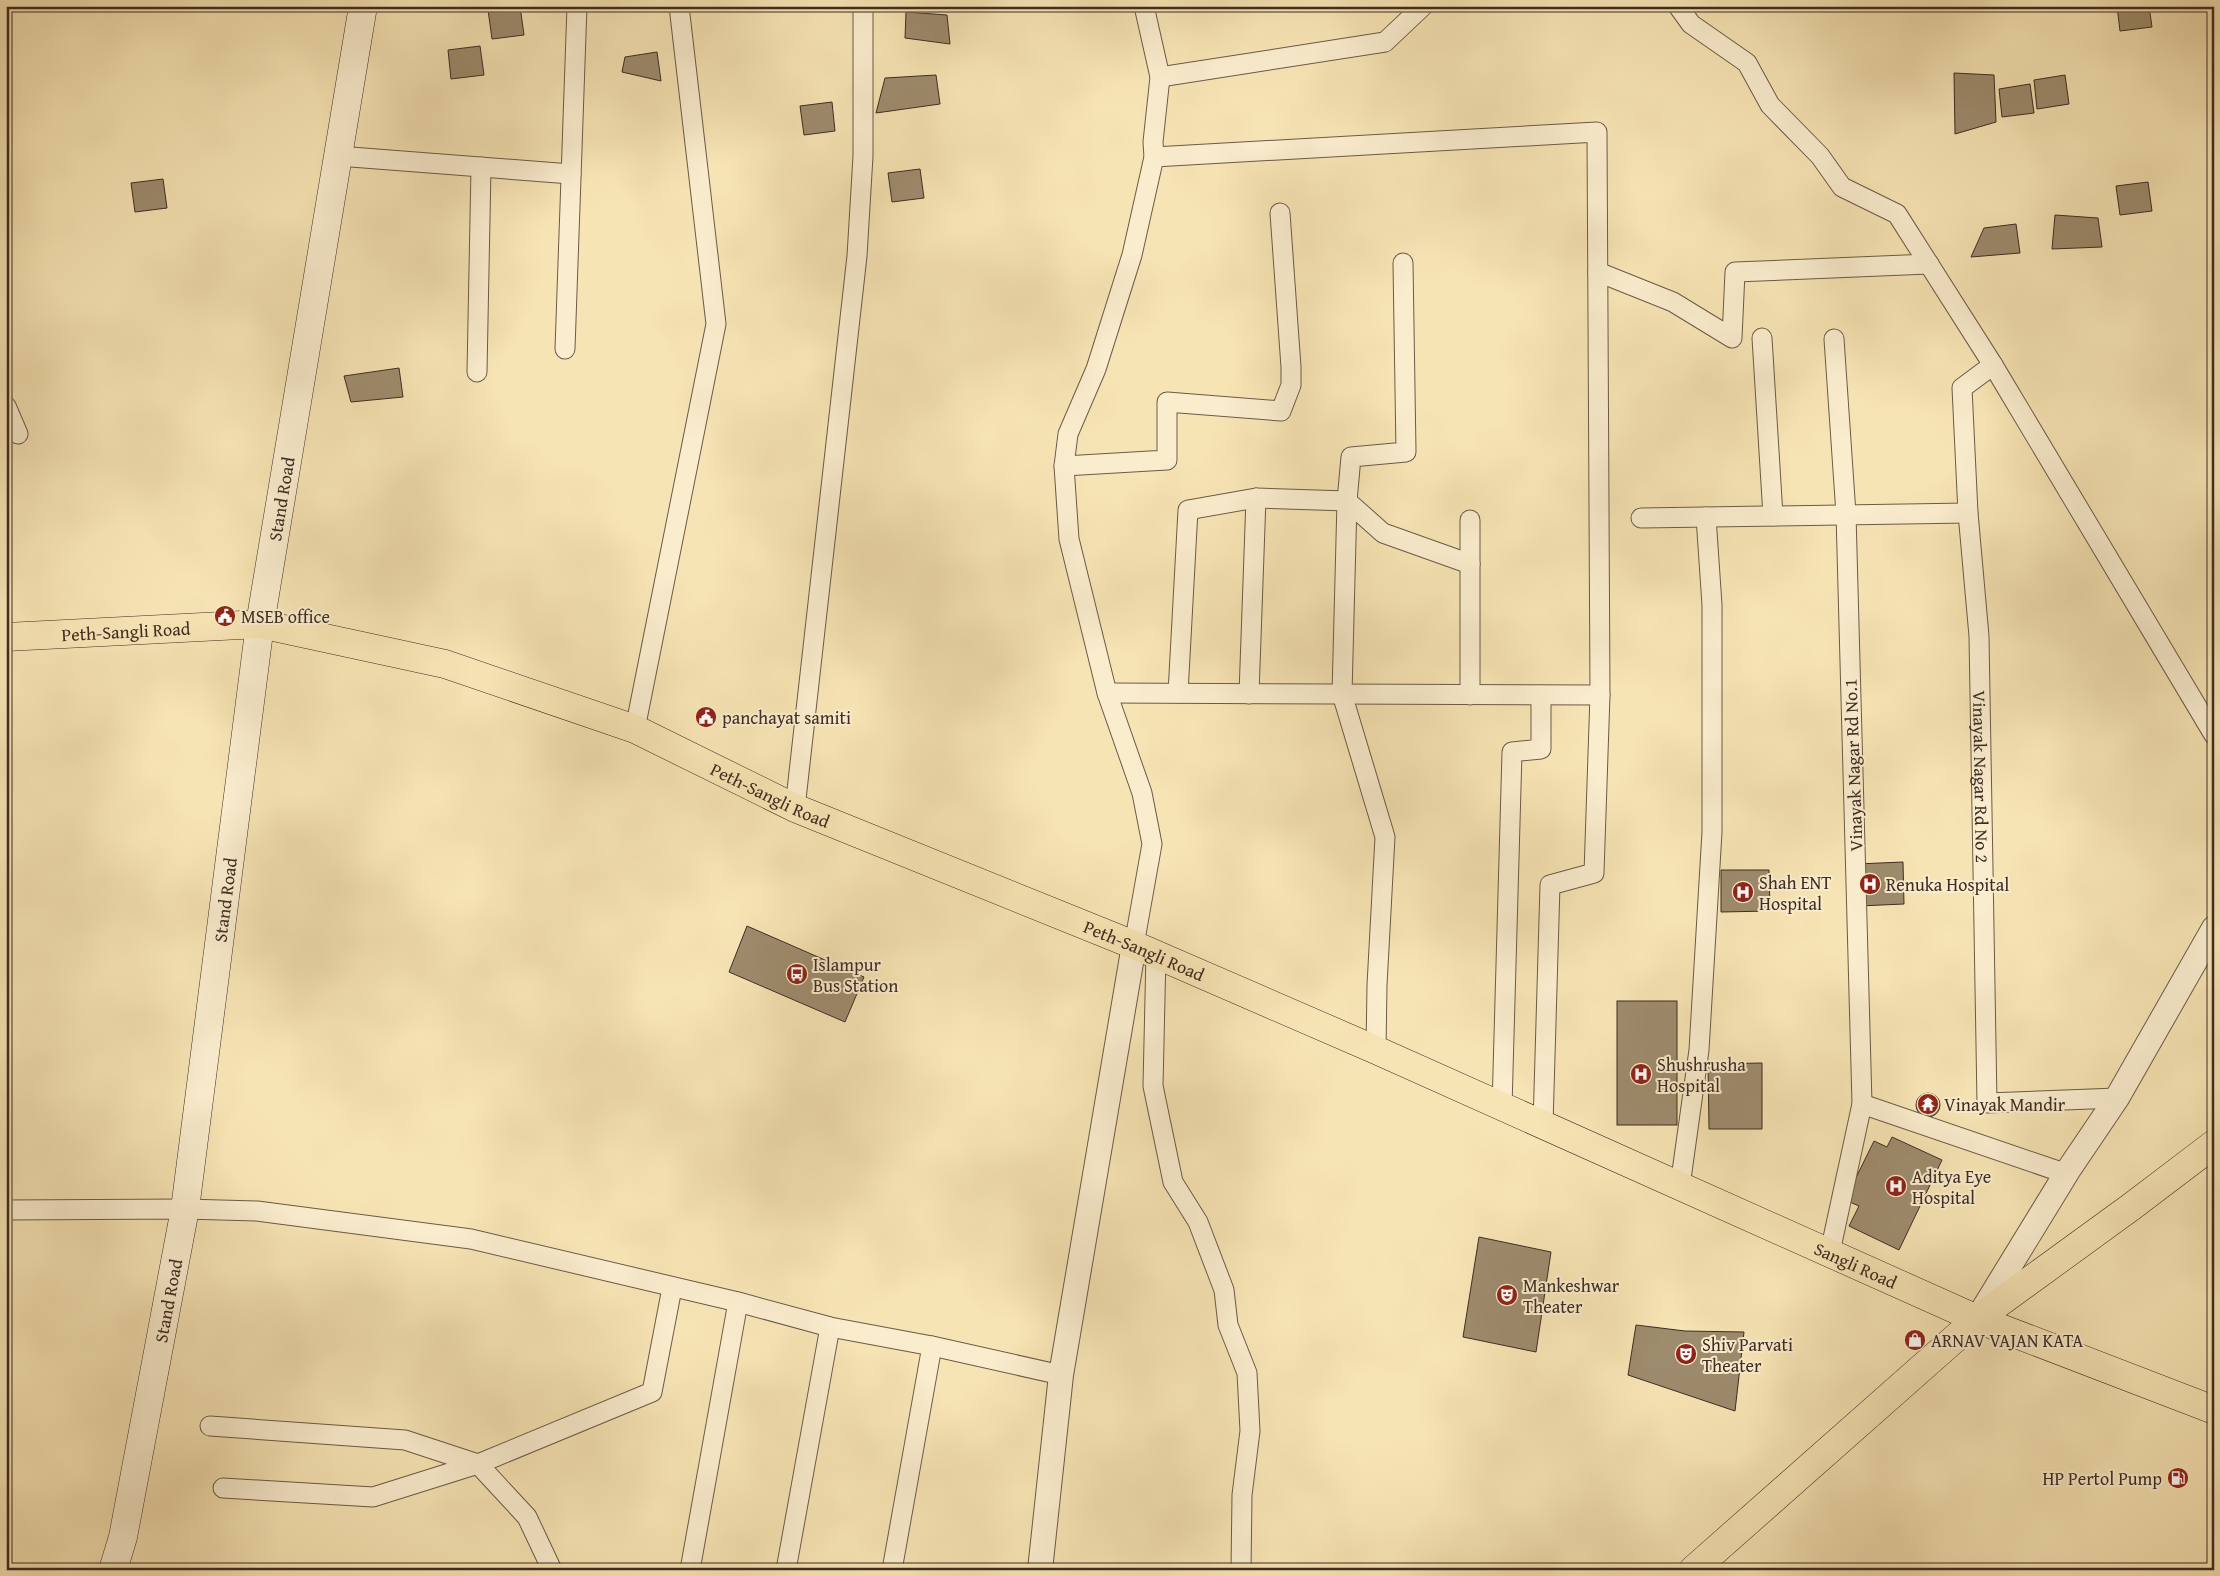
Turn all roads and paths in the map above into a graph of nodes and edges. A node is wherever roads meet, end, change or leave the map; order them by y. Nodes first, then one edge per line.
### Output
1 (363, 6) edge
2 (577, 6) edge
3 (679, 6) edge
4 (862, 6) edge
5 (1144, 6) edge
6 (1423, 6) edge
7 (1678, 6) edge
8 (1160, 77) junction
9 (338, 156) junction
10 (1154, 157) junction
11 (481, 167) junction
12 (571, 174) junction
13 (1280, 213) dead end
14 (1403, 263) dead end
15 (1929, 264) junction
16 (1598, 272) junction
17 (1762, 338) dead end
18 (1834, 339) dead end
19 (565, 349) dead end
20 (1993, 365) junction
21 (478, 372) dead end
22 (6, 406) edge
23 (18, 434) dead end
24 (1064, 466) junction
25 (1256, 498) junction
26 (1347, 501) junction
27 (1968, 513) junction
28 (1846, 514) junction
29 (1773, 516) junction
30 (1706, 517) junction
31 (1641, 518) dead end
32 (1470, 520) dead end
33 (1470, 564) junction
34 (260, 624) junction
35 (6, 636) edge
36 (1107, 693) junction
37 (1178, 693) junction
38 (1249, 694) junction
39 (1342, 694) junction
40 (1470, 694) junction
41 (1541, 695) junction
42 (1600, 695) junction
43 (635, 729) junction
44 (2214, 735) edge
45 (795, 808) junction
46 (2214, 928) edge
47 (1145, 950) junction
48 (1376, 1050) junction
49 (2117, 1098) junction
50 (1862, 1104) junction
51 (1502, 1107) junction
52 (1543, 1125) junction
53 (2214, 1144) edge
54 (2067, 1174) junction
55 (1680, 1186) junction
56 (184, 1209) junction
57 (6, 1210) edge
58 (1830, 1252) junction
59 (672, 1288) junction
60 (738, 1302) junction
61 (1977, 1320) junction
62 (830, 1326) junction
63 (932, 1346) junction
64 (1060, 1375) junction
65 (2214, 1410) edge
66 (210, 1426) dead end
67 (478, 1464) junction
68 (223, 1488) dead end
69 (113, 1570) edge
70 (552, 1570) edge
71 (690, 1570) edge
72 (786, 1570) edge
73 (892, 1570) edge
74 (1040, 1570) edge
75 (1242, 1570) edge
76 (1693, 1570) edge

1 - 9 main road, Stand Road
2 - 12 street
3 - 43 street
4 - 45 street
5 - 8 street
6 - 8 street
7 - 15 street
8 - 10 street
9 - 11 street
9 - 34 main road, Stand Road
10 - 16 street
10 - 24 street
11 - 12 street
11 - 21 street
12 - 19 street
13 - 24 street
14 - 26 street
15 - 16 street
15 - 20 street
16 - 42 street
17 - 29 street
18 - 28 street, Vinayak Nagar Rd No.1
20 - 27 street, Vinayak Nagar Rd No 2
20 - 44 street
22 - 23 street
24 - 36 street
25 - 26 street
25 - 37 street
25 - 38 street
26 - 33 street
26 - 39 street
27 - 28 street
27 - 49 street, Vinayak Nagar Rd No 2
28 - 29 street
28 - 50 street, Vinayak Nagar Rd No.1
29 - 30 street
30 - 31 street
30 - 55 street
32 - 33 street
33 - 40 street
34 - 35 main road, Peth-Sangli Road
34 - 43 main road, Peth-Sangli Road
34 - 56 main road, Stand Road
36 - 37 street
36 - 47 street
37 - 38 street
38 - 39 street
39 - 40 street
39 - 48 street
40 - 41 street
41 - 42 street
41 - 51 street
42 - 52 street
43 - 45 main road, Peth-Sangli Road
45 - 47 main road, Peth-Sangli Road
46 - 49 street
47 - 48 main road, Peth-Sangli Road
47 - 64 street
47 - 75 street
48 - 51 main road, Peth-Sangli Road
49 - 54 street
50 - 54 street
50 - 58 street, Vinayak Nagar Rd No.1
51 - 52 main road, Sangli Road
52 - 55 main road, Sangli Road
53 - 61 main road
54 - 61 street
55 - 58 main road, Sangli Road
56 - 57 street
56 - 59 street
56 - 69 main road, Stand Road
58 - 61 main road, Sangli Road
59 - 60 street
59 - 67 street
60 - 62 street
60 - 71 street
61 - 65 main road, Sangli Road
61 - 76 main road
62 - 63 street
62 - 72 street
63 - 64 street
63 - 73 street
64 - 74 street
66 - 67 street
67 - 68 street
67 - 70 street

